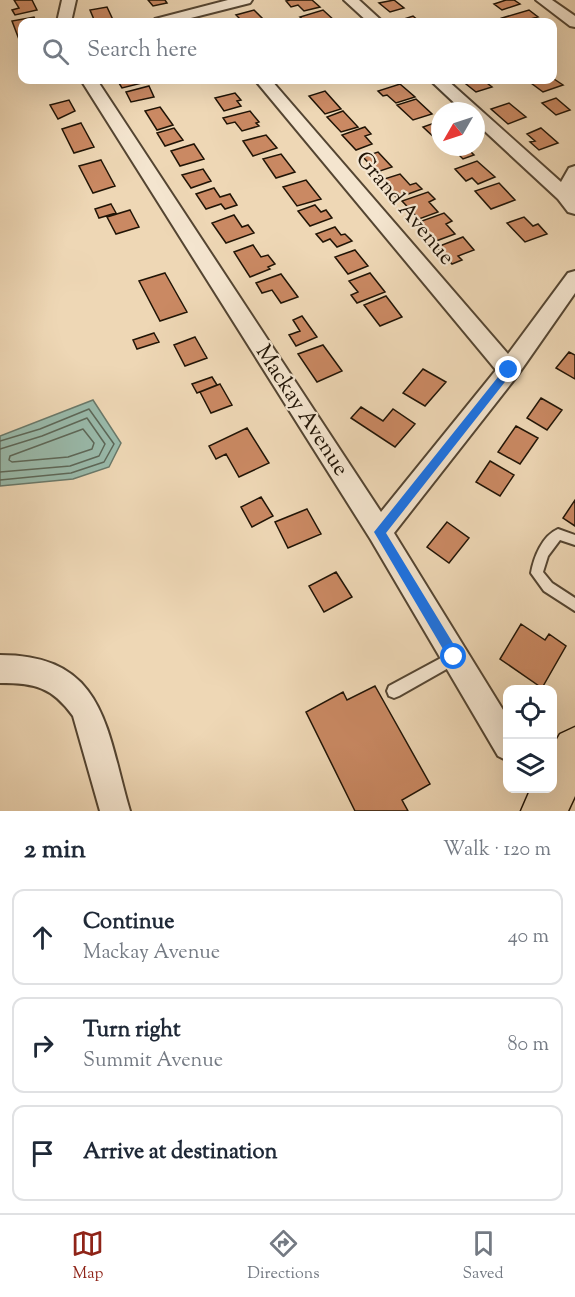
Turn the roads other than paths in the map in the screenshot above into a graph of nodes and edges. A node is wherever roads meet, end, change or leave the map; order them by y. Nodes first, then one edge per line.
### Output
1 (69, 0) edge
2 (245, 0) edge
3 (351, 0) edge
4 (543, 0) edge
5 (204, 11) edge
6 (65, 18) edge
7 (176, 18) edge
8 (371, 18) edge
9 (575, 23) edge
10 (92, 84) edge
11 (266, 84) edge
12 (442, 84) edge
13 (462, 102) edge
14 (485, 122) edge
15 (575, 172) edge
16 (570, 201) edge
17 (575, 278) edge
18 (509, 370) junction
19 (380, 532) junction
20 (575, 540) edge
21 (575, 605) edge
22 (454, 657) junction
23 (0, 669) edge
24 (394, 691) dead end
25 (503, 739) edge
26 (575, 749) edge
27 (541, 802) edge
28 (115, 811) edge

1 - 6 street
2 - 5 street
3 - 8 street
4 - 9 street
5 - 7 street
10 - 19 street, Mackay Avenue
11 - 18 street, Grand Avenue
12 - 13 street
14 - 16 street
15 - 16 street
17 - 18 street
18 - 19 street
19 - 22 street, Mackay Avenue
20 - 21 lane
22 - 24 lane
22 - 25 street, Mackay Avenue
23 - 28 street
26 - 27 main road

